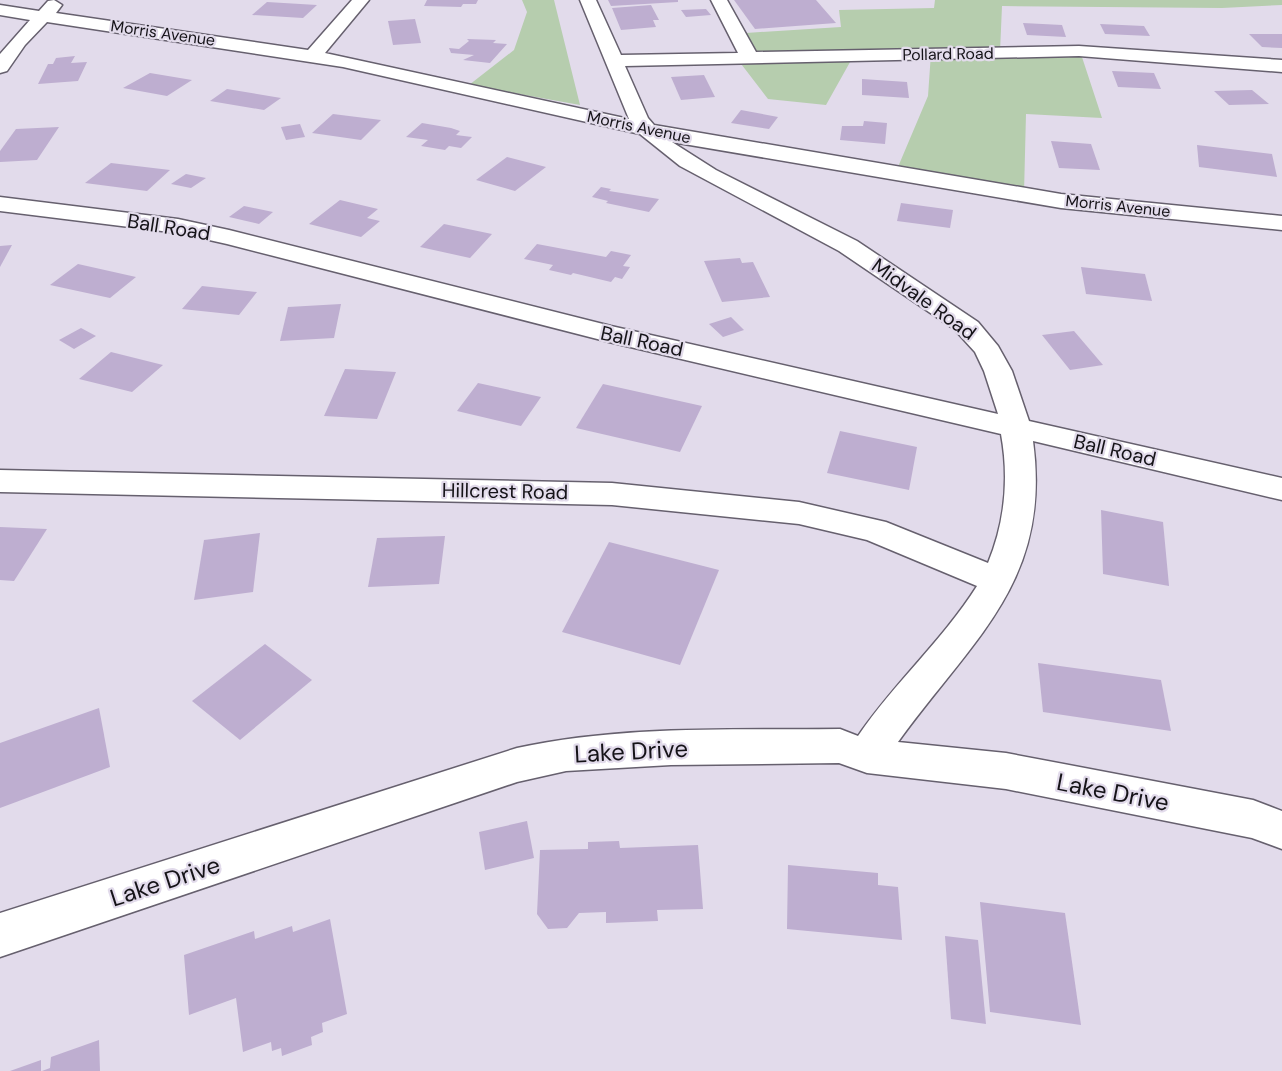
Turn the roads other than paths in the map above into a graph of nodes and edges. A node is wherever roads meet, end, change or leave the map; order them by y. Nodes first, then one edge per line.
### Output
1 (60, 0) edge
2 (361, 0) edge
3 (588, 0) edge
4 (719, 0) edge
5 (0, 10) edge
6 (44, 16) junction
7 (19, 41) junction
8 (0, 43) edge
9 (313, 56) junction
10 (750, 58) junction
11 (613, 61) junction
12 (1282, 66) edge
13 (0, 67) edge
14 (644, 129) junction
15 (0, 204) edge
16 (1282, 223) edge
17 (1013, 426) junction
18 (0, 481) edge
19 (1282, 489) edge
20 (998, 580) junction
21 (867, 756) junction
22 (1282, 830) edge
23 (0, 935) edge

1 - 6 street
2 - 9 street
3 - 11 street, Midvale Road
4 - 10 street
5 - 6 street, Morris Avenue
6 - 7 street
6 - 9 street, Morris Avenue
7 - 8 street
7 - 13 street
9 - 14 street, Morris Avenue
10 - 11 street, Pollard Road
10 - 12 street, Pollard Road
11 - 14 street, Midvale Road
14 - 16 street, Morris Avenue
14 - 17 street, Midvale Road
15 - 17 street, Ball Road
17 - 19 street, Ball Road
17 - 20 street, Midvale Road
18 - 20 street, Hillcrest Road
20 - 21 street, Midvale Road
21 - 22 street, Lake Drive
21 - 23 street, Lake Drive

